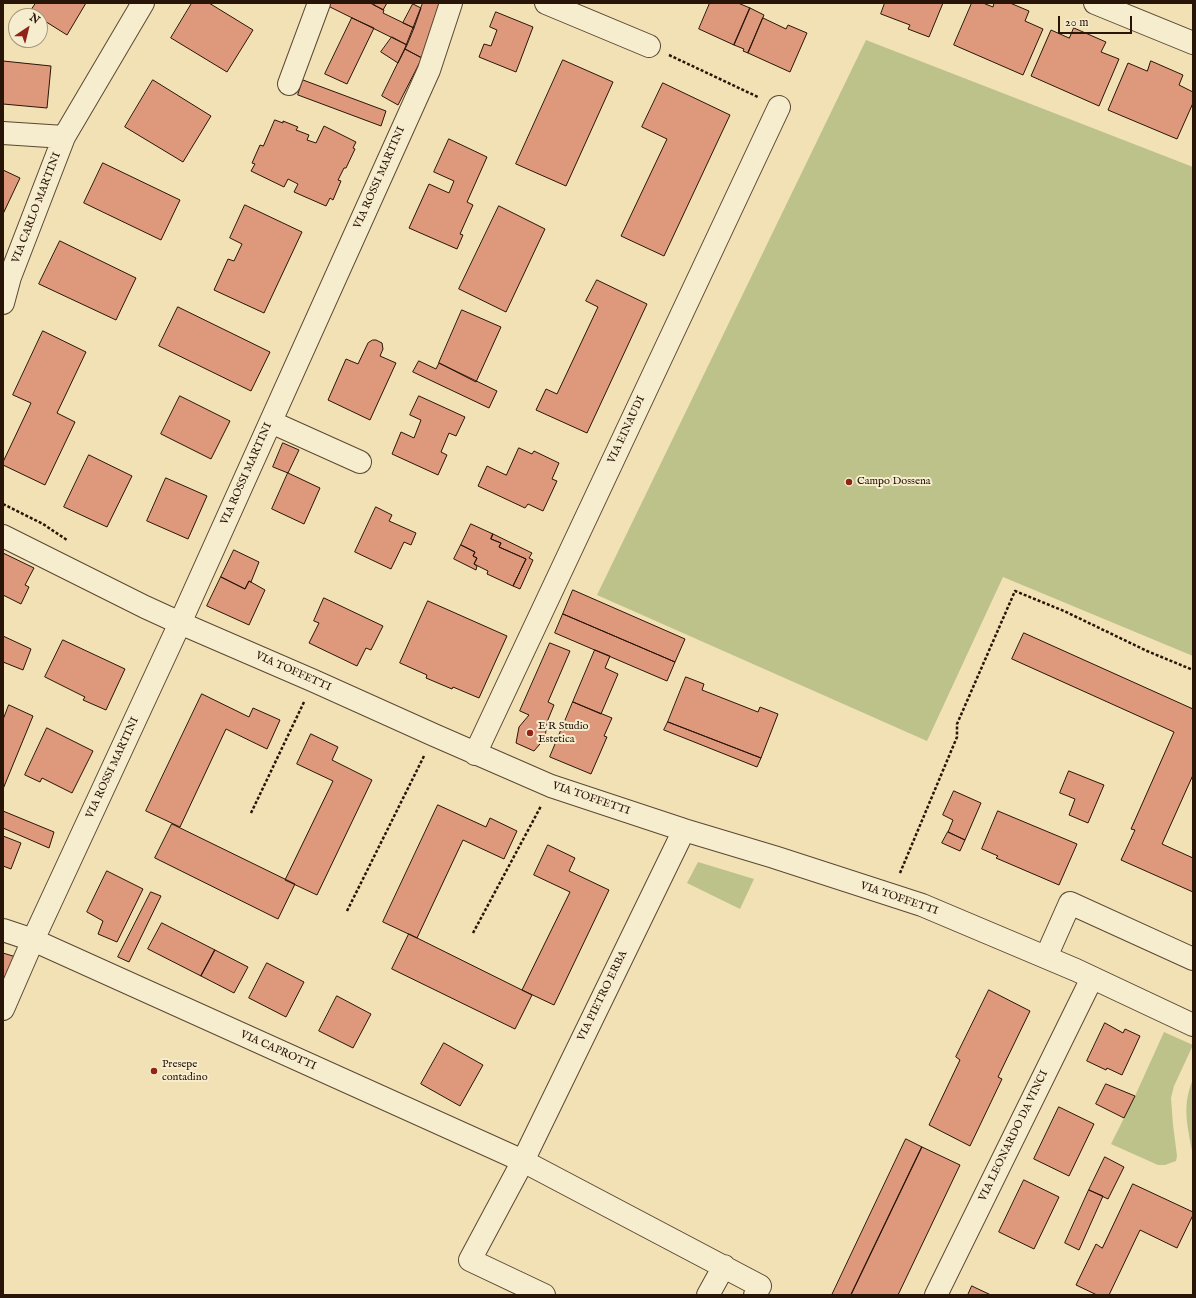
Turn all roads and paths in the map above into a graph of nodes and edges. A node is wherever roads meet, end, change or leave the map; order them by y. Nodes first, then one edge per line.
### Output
1 (144, 3) edge
2 (319, 3) edge
3 (450, 3) edge
4 (546, 3) edge
5 (1095, 3) edge
6 (1193, 43) edge
7 (649, 46) joint
8 (289, 84) dead end
9 (779, 107) joint
10 (3, 133) edge
11 (64, 137) junction
12 (3, 302) edge
13 (270, 422) junction
14 (360, 462) dead end
15 (3, 504) edge
16 (3, 536) edge
17 (73, 543) dead end
18 (180, 623) junction
19 (1193, 670) edge
20 (314, 681) junction
21 (434, 735) junction
22 (475, 754) junction
23 (551, 786) junction
24 (251, 813) dead end
25 (684, 830) junction
26 (897, 879) dead end
27 (347, 911) dead end
28 (3, 930) edge
29 (473, 933) dead end
30 (33, 940) junction
31 (1046, 957) junction
32 (1193, 959) edge
33 (1092, 978) junction
34 (3, 1009) edge
35 (1193, 1025) edge
36 (523, 1161) junction
37 (724, 1266) junction
38 (544, 1295) edge
39 (708, 1295) edge
40 (755, 1295) edge
41 (936, 1295) edge

1 - 11 street, VIA CARLO MARTINI
2 - 8 street
3 - 13 street, VIA ROSSI MARTINI
4 - 7 street
5 - 6 street
7 - 9 path
9 - 22 street, VIA EINAUDI
10 - 11 street, VIA CARLO MARTINI
11 - 12 street, VIA CARLO MARTINI
13 - 14 street
13 - 18 street, VIA ROSSI MARTINI
15 - 17 path
16 - 18 street, VIA TOFFETTI
18 - 20 street, VIA TOFFETTI
18 - 30 street, VIA ROSSI MARTINI
19 - 26 path
20 - 21 street, VIA TOFFETTI
20 - 24 path
21 - 22 street, VIA TOFFETTI
21 - 27 path
22 - 23 street, VIA TOFFETTI
23 - 25 street, VIA TOFFETTI
23 - 29 path
25 - 31 street, VIA TOFFETTI
25 - 36 street, VIA PIETRO ERBA
28 - 30 street
30 - 34 street, VIA ROSSI MARTINI
30 - 36 street, VIA CAPROTTI
31 - 32 street
31 - 33 street, VIA TOFFETTI
33 - 35 street, VIA TOFFETTI
33 - 41 street, VIA LEONARDO DA VINCI
36 - 37 street
36 - 38 street, VIA PIETRO ERBA
37 - 39 street
37 - 40 street

